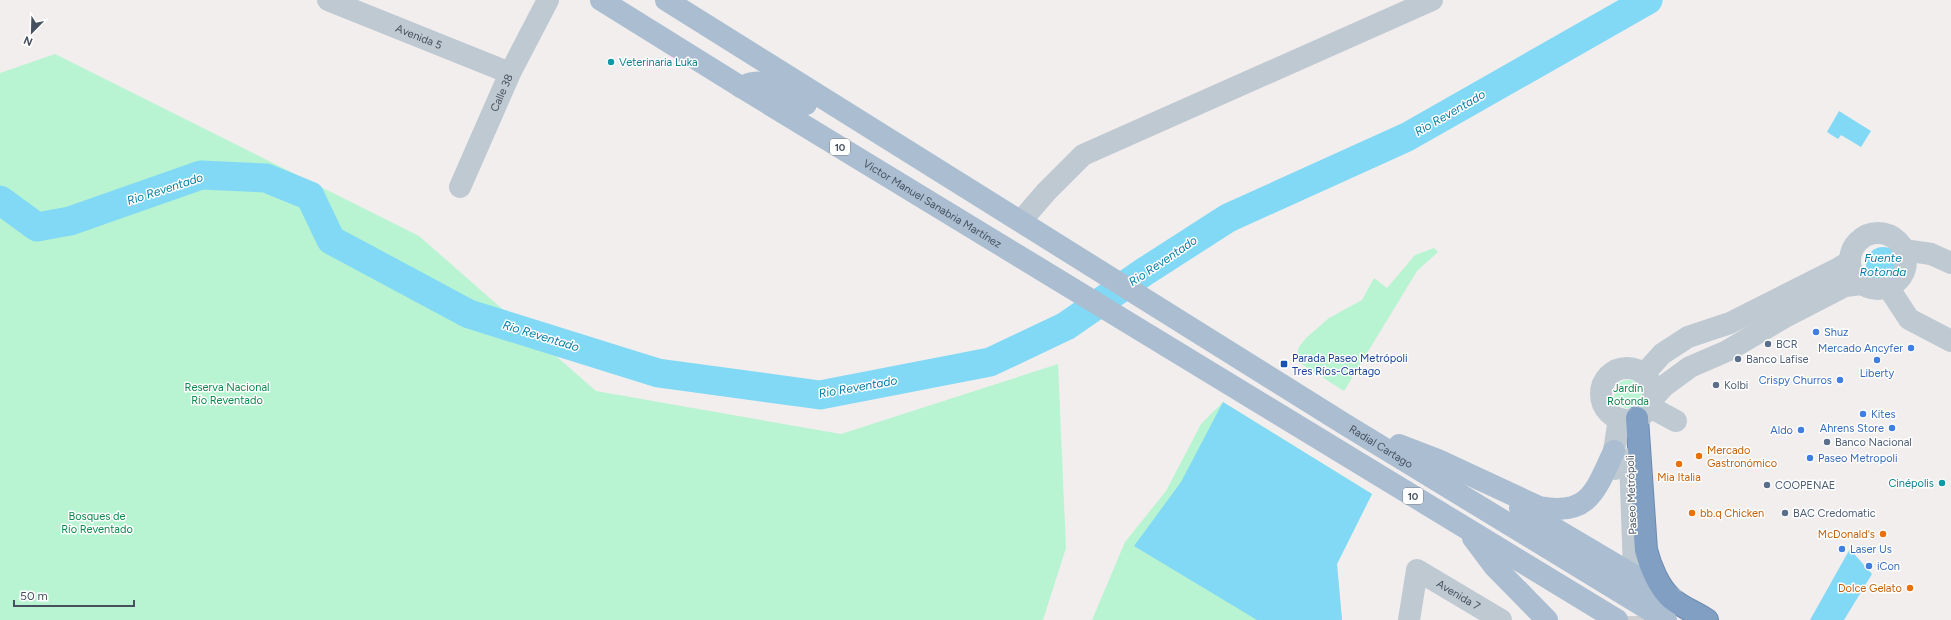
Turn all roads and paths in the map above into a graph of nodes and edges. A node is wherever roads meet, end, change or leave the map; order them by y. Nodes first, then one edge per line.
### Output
1 (328, 0) edge
2 (548, 0) edge
3 (601, 0) edge
4 (666, 0) edge
5 (1432, 0) edge
6 (510, 73) junction
7 (741, 87) junction
8 (859, 120) junction
9 (460, 187) dead end
10 (1022, 221) junction
11 (1904, 250) junction
12 (1850, 261) junction
13 (1951, 263) edge
14 (1862, 284) junction
15 (1888, 288) junction
16 (1951, 341) edge
17 (1644, 374) junction
18 (1637, 413) junction
19 (1676, 421) dead end
20 (1346, 425) junction
21 (1614, 451) junction
22 (1438, 460) junction
23 (1465, 527) junction
24 (1672, 598) junction
25 (1409, 620) edge
26 (1501, 620) edge
27 (1547, 620) edge
28 (1617, 620) edge
29 (1666, 620) edge
30 (1707, 620) edge

1 - 6 street, Avenida 5
2 - 6 street, Calle 38
3 - 7 main road, Victor Manuel Sanabria Martínez / 10
4 - 8 main road, 10
5 - 10 street
6 - 9 street, Calle 38
7 - 8 main road
7 - 23 main road, Victor Manuel Sanabria Martínez / 10
8 - 10 main road, 10
10 - 20 main road, Radial Cartago / 10
11 - 12 street
11 - 13 street
11 - 15 street
12 - 14 street
12 - 17 street
14 - 15 street
14 - 18 street
15 - 16 street
17 - 18 street
17 - 18 street
18 - 19 street
18 - 21 street, Paseo Metrópoli
18 - 21 street, Paseo Metrópoli
18 - 24 highway
20 - 22 main road
20 - 29 main road, Radial Cartago / 10
21 - 22 main road
22 - 24 main road
23 - 27 main road
23 - 28 main road, 10
24 - 30 highway
25 - 26 street, Avenida 7

